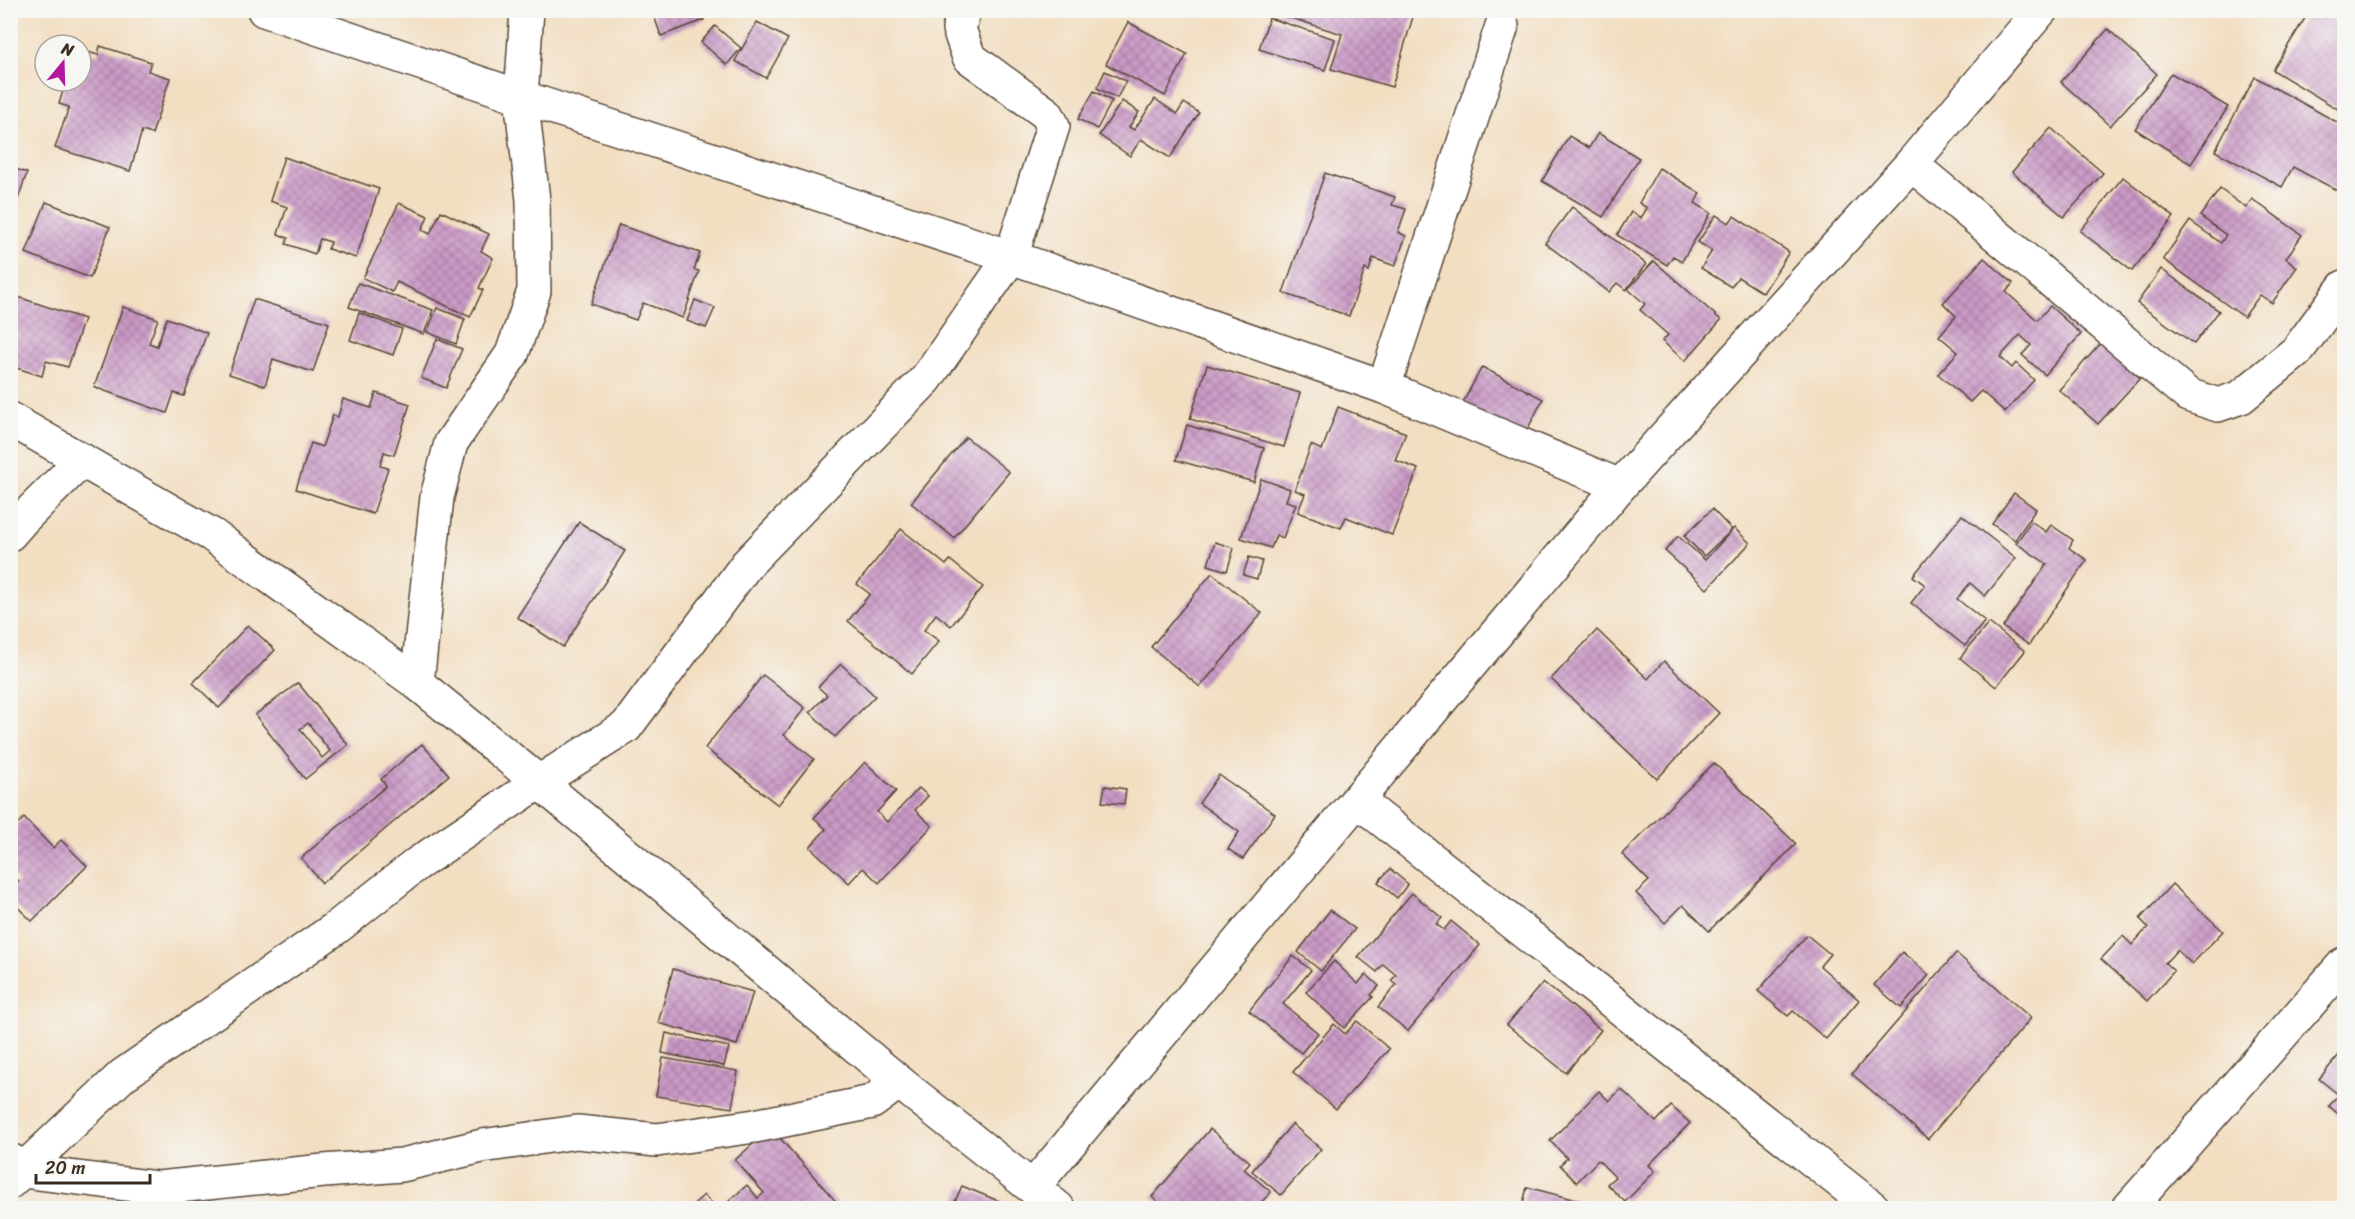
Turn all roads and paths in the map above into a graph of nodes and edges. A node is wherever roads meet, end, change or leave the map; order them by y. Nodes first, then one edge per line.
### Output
1 (264, 10) edge
2 (527, 10) edge
3 (964, 10) edge
4 (2041, 10) edge
5 (1502, 26) dead end
6 (521, 97) junction
7 (1911, 164) junction
8 (1011, 257) junction
9 (2344, 287) edge
10 (1384, 387) junction
11 (10, 418) edge
12 (82, 460) junction
13 (1620, 486) junction
14 (10, 534) edge
15 (417, 683) junction
16 (539, 782) junction
17 (1357, 800) junction
18 (2344, 964) edge
19 (899, 1082) junction
20 (14, 1171) edge
21 (1033, 1187) junction
22 (1058, 1209) edge
23 (1873, 1209) edge
24 (2129, 1209) edge

1 - 6 street
2 - 6 street
3 - 8 street
4 - 7 street
5 - 10 street
6 - 8 street
6 - 15 street
7 - 9 street
7 - 13 street
8 - 10 street
8 - 16 street
10 - 13 street
11 - 12 street
12 - 14 street
12 - 15 street
13 - 17 street
15 - 16 street
16 - 19 street
16 - 20 street
17 - 21 street
17 - 23 street
18 - 24 street
19 - 20 street
19 - 21 street
21 - 22 street

